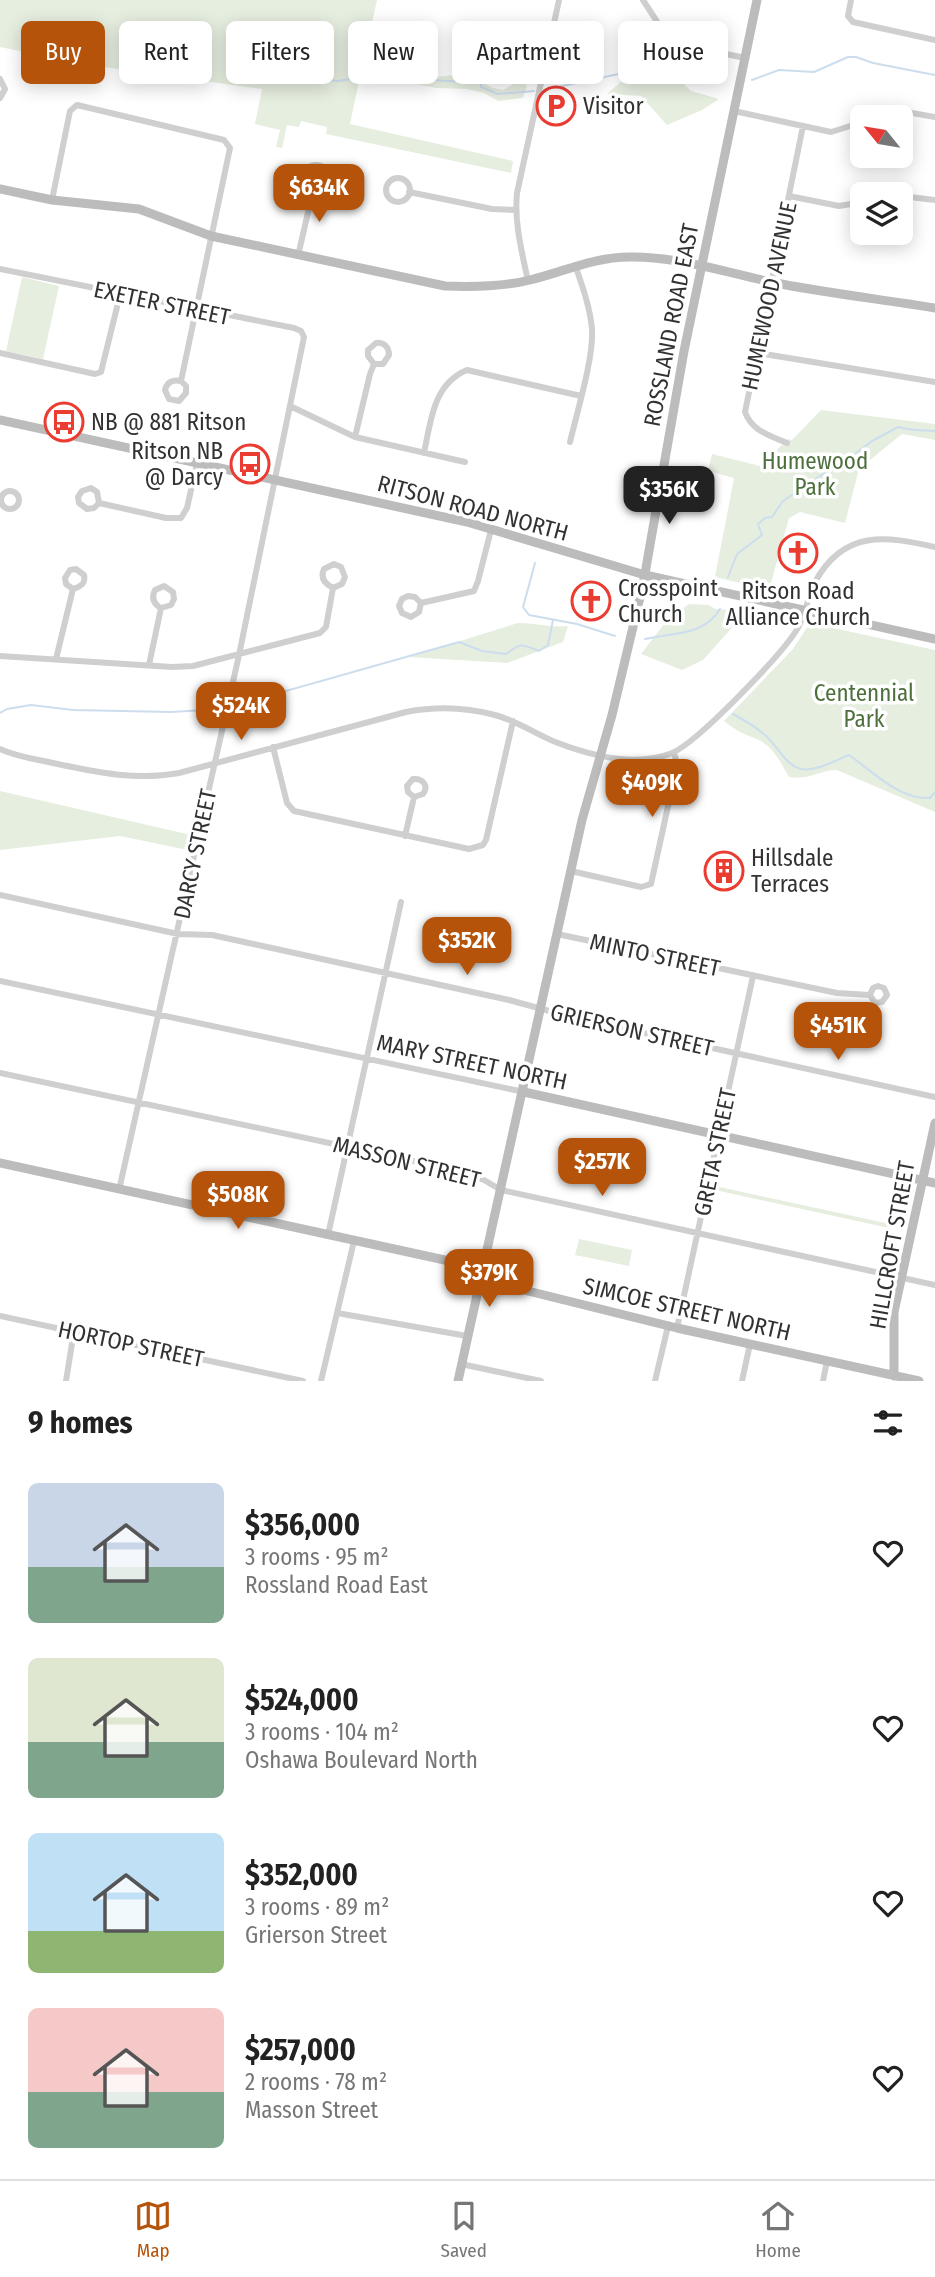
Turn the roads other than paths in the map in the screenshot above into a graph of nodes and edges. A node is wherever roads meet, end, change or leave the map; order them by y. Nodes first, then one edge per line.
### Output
1 (559, 0) edge
2 (643, 0) edge
3 (757, 0) edge
4 (851, 0) edge
5 (935, 40) edge
6 (745, 58) junction
7 (0, 79) edge
8 (0, 98) edge
9 (734, 111) junction
10 (914, 113) edge
11 (935, 117) edge
12 (803, 126) junction
13 (850, 127) edge
14 (314, 186) dead end
15 (0, 188) edge
16 (409, 192) dead end
17 (789, 196) junction
18 (913, 197) edge
19 (52, 200) junction
20 (935, 200) edge
21 (850, 204) edge
22 (515, 210) junction
23 (211, 236) junction
24 (298, 256) junction
25 (575, 265) junction
26 (701, 265) junction
27 (0, 269) edge
28 (528, 281) junction
29 (771, 282) junction
30 (120, 295) junction
31 (935, 308) edge
32 (197, 310) junction
33 (0, 353) edge
34 (301, 353) joint
35 (758, 353) junction
36 (374, 364) dead end
37 (181, 381) dead end
38 (935, 382) edge
39 (581, 396) junction
40 (290, 406) junction
41 (0, 420) edge
42 (355, 437) junction
43 (570, 442) dead end
44 (786, 443) dead end
45 (424, 453) junction
46 (465, 462) dead end
47 (197, 463) junction
48 (275, 479) junction
49 (99, 503) dead end
50 (5, 508) dead end
51 (0, 516) edge
52 (491, 530) junction
53 (935, 547) edge
54 (645, 575) junction
55 (333, 588) dead end
56 (73, 589) dead end
57 (421, 603) dead end
58 (161, 608) dead end
59 (805, 611) junction
60 (935, 639) edge
61 (239, 655) junction
62 (0, 656) edge
63 (56, 659) junction
64 (149, 665) junction
65 (513, 721) junction
66 (273, 747) junction
67 (0, 749) edge
68 (674, 752) junction
69 (601, 754) junction
70 (215, 763) junction
71 (414, 797) dead end
72 (405, 836) junction
73 (571, 871) junction
74 (0, 895) edge
75 (401, 902) dead end
76 (178, 934) junction
77 (557, 934) junction
78 (385, 973) junction
79 (753, 976) junction
80 (0, 981) edge
81 (870, 995) dead end
82 (541, 1010) junction
83 (159, 1016) junction
84 (736, 1053) junction
85 (366, 1058) junction
86 (0, 1073) edge
87 (524, 1092) junction
88 (935, 1097) edge
89 (140, 1102) junction
90 (935, 1123) edge
91 (719, 1135) junction
92 (348, 1145) junction
93 (0, 1163) edge
94 (923, 1181) junction
95 (935, 1183) edge
96 (119, 1190) junction
97 (501, 1190) junction
98 (697, 1233) junction
99 (328, 1235) junction
100 (354, 1241) junction
101 (483, 1271) junction
102 (901, 1278) junction
103 (935, 1285) edge
104 (337, 1313) junction
105 (0, 1315) edge
106 (673, 1327) junction
107 (74, 1331) junction
108 (467, 1336) junction
109 (750, 1345) junction
110 (827, 1361) junction
111 (461, 1363) junction
112 (897, 1378) edge
113 (66, 1381) edge
114 (303, 1381) edge
115 (321, 1381) edge
116 (458, 1381) edge
117 (541, 1381) edge
118 (655, 1381) edge
119 (742, 1381) edge
120 (823, 1381) edge
121 (919, 1381) edge

1 - 22 street
2 - 6 street
3 - 6 main road, ROSSLAND ROAD EAST
4 - 5 street
6 - 9 main road, ROSSLAND ROAD EAST
7 - 8 street
9 - 12 street
9 - 26 main road, ROSSLAND ROAD EAST
10 - 11 street
12 - 13 street
12 - 17 street, HUMEWOOD AVENUE
14 - 24 street
15 - 19 main road
16 - 22 street
17 - 21 street
17 - 29 street, HUMEWOOD AVENUE
18 - 20 street
19 - 23 main road
19 - 23 street
22 - 28 street
23 - 24 main road
23 - 32 street
24 - 28 main road
25 - 26 main road
25 - 28 main road
25 - 39 street
26 - 29 main road
26 - 54 main road, ROSSLAND ROAD EAST
27 - 30 street, EXETER STREET
29 - 31 main road
29 - 35 street, HUMEWOOD AVENUE
30 - 32 street, EXETER STREET
30 - 33 street
32 - 34 street, EXETER STREET
32 - 37 street
34 - 40 street, DARCY STREET
35 - 38 street
35 - 44 street, HUMEWOOD AVENUE
36 - 42 street
39 - 43 street
39 - 45 street
40 - 42 street
40 - 48 street, DARCY STREET
41 - 47 main road, RITSON ROAD NORTH
42 - 45 street
45 - 46 street
47 - 48 main road, RITSON ROAD NORTH
47 - 49 street
48 - 52 main road, RITSON ROAD NORTH
48 - 61 street, DARCY STREET
50 - 51 street
52 - 54 main road, RITSON ROAD NORTH
52 - 57 street
53 - 59 street
54 - 59 main road, RITSON ROAD NORTH
54 - 69 main road, ROSSLAND ROAD EAST
55 - 61 street
56 - 63 street
58 - 64 street
59 - 60 main road, RITSON ROAD NORTH
59 - 68 street
61 - 64 street
61 - 70 street, DARCY STREET
62 - 63 street
63 - 64 street
65 - 66 street
65 - 69 street
65 - 72 street
66 - 70 street
66 - 72 street
67 - 70 street
68 - 69 street
68 - 73 street
69 - 73 main road, ROSSLAND ROAD EAST
70 - 76 street, DARCY STREET
71 - 72 street
73 - 77 main road, ROSSLAND ROAD EAST
74 - 76 street, GRIERSON STREET
75 - 78 street
76 - 78 street, GRIERSON STREET
76 - 83 street, DARCY STREET
77 - 79 street, MINTO STREET
77 - 82 main road, ROSSLAND ROAD EAST
78 - 82 street, GRIERSON STREET
78 - 85 street
79 - 81 street, MINTO STREET
79 - 84 street, GRETA STREET
80 - 83 street, MARY STREET NORTH
82 - 84 street, GRIERSON STREET
82 - 87 main road, ROSSLAND ROAD EAST
83 - 85 street, MARY STREET NORTH
83 - 89 street, DARCY STREET
84 - 88 street, GRIERSON STREET
84 - 91 street, GRETA STREET
85 - 87 street, MARY STREET NORTH
85 - 92 street
86 - 89 street, MASSON STREET
87 - 91 main road, MARY STREET NORTH
87 - 97 main road, ROSSLAND ROAD EAST
89 - 92 street, MASSON STREET
89 - 96 street, DARCY STREET
90 - 94 main road, HILLCROFT STREET
91 - 94 main road, MARY STREET NORTH
91 - 98 street, GRETA STREET
92 - 97 street, MASSON STREET
92 - 99 street
93 - 96 main road, SIMCOE STREET NORTH
94 - 95 main road, MARY STREET NORTH
94 - 102 main road, HILLCROFT STREET
96 - 99 main road, SIMCOE STREET NORTH
97 - 98 street, MASSON STREET
97 - 101 main road, ROSSLAND ROAD EAST
98 - 102 street, MASSON STREET
98 - 106 street, GRETA STREET
99 - 100 main road, SIMCOE STREET NORTH
100 - 101 main road, SIMCOE STREET NORTH
100 - 104 street
101 - 106 main road, SIMCOE STREET NORTH
101 - 108 main road, ROSSLAND ROAD EAST
102 - 103 street, MASSON STREET
102 - 112 main road, HILLCROFT STREET
104 - 108 street
104 - 115 street
105 - 107 street, HORTOP STREET
106 - 109 main road, SIMCOE STREET NORTH
106 - 118 street, GRETA STREET
107 - 113 street
107 - 114 street, HORTOP STREET
108 - 111 main road, ROSSLAND ROAD EAST
109 - 110 main road, SIMCOE STREET NORTH
109 - 119 street
110 - 112 main road, SIMCOE STREET NORTH
110 - 120 street
111 - 116 main road, ROSSLAND ROAD EAST
111 - 117 street
112 - 121 main road, SIMCOE STREET NORTH

